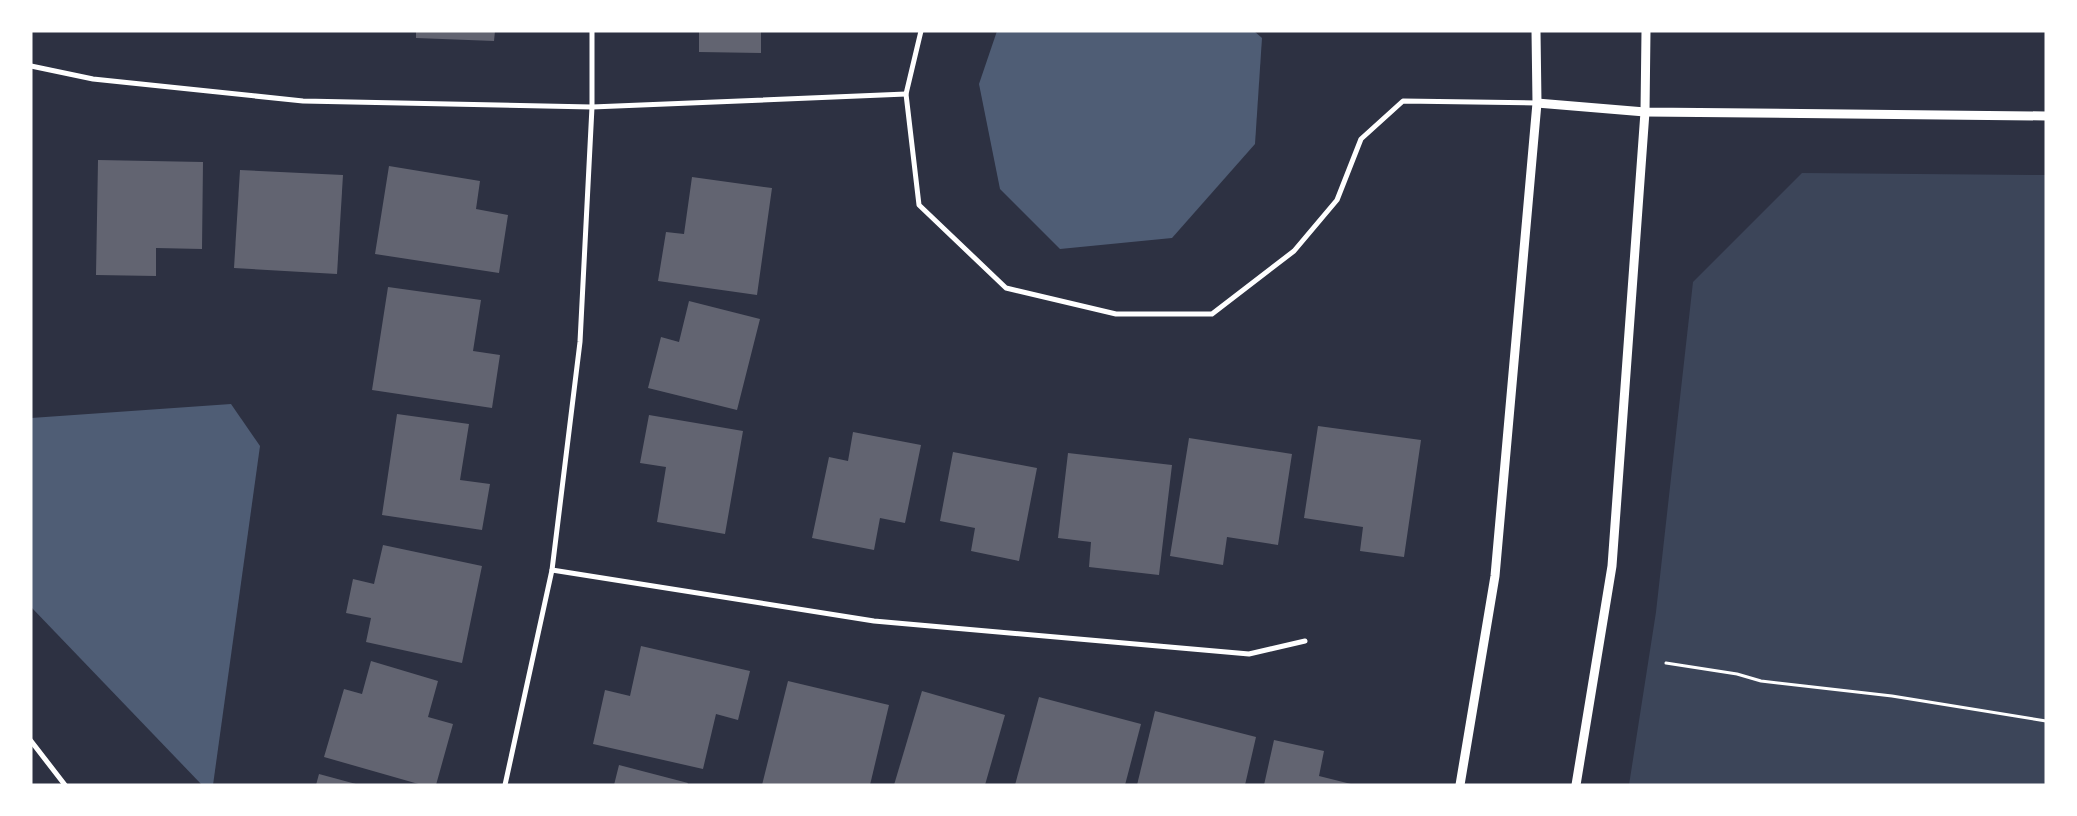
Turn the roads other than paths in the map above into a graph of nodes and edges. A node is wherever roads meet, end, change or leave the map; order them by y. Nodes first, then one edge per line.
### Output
1 (592, 31) edge
2 (921, 31) edge
3 (1536, 31) edge
4 (1646, 31) edge
5 (31, 66) edge
6 (906, 94) junction
7 (1537, 103) junction
8 (592, 107) junction
9 (1645, 112) junction
10 (2046, 116) edge
11 (552, 570) junction
12 (1305, 641) dead end
13 (31, 741) edge
14 (64, 785) edge
15 (505, 785) edge
16 (1460, 785) edge
17 (1576, 785) edge

1 - 8 street
2 - 6 street
3 - 7 street
4 - 9 street
5 - 8 street
6 - 7 street
6 - 8 street
7 - 9 street
7 - 16 street
8 - 11 street
9 - 10 street
9 - 17 street
11 - 12 street
11 - 15 street
13 - 14 street

